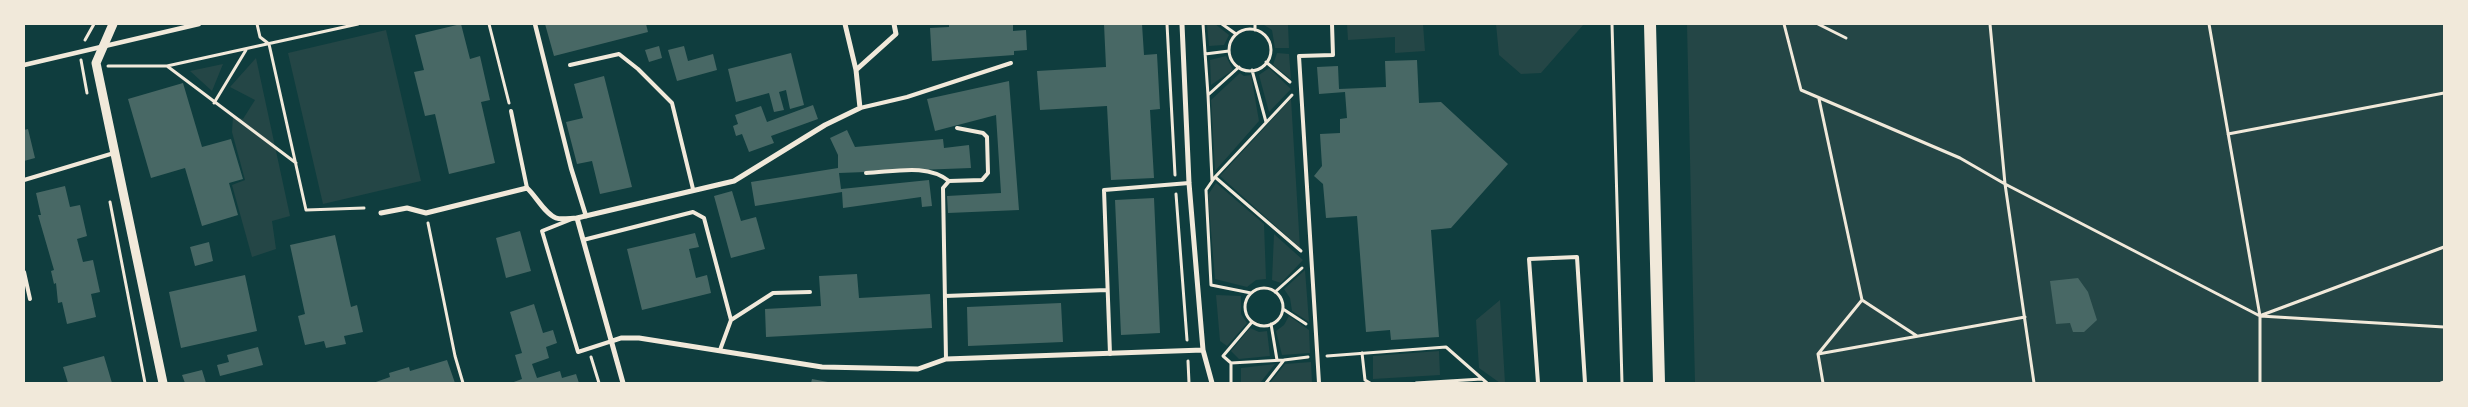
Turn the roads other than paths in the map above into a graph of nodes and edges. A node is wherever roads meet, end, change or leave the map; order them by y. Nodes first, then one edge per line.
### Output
1 (113, 24) edge
2 (199, 24) edge
3 (535, 24) edge
4 (845, 24) edge
5 (894, 24) edge
6 (1182, 24) edge
7 (1332, 24) edge
8 (1650, 24) edge
9 (105, 45) junction
10 (1011, 63) dead end
11 (24, 65) edge
12 (570, 66) dead end
13 (856, 70) junction
14 (860, 108) junction
15 (511, 111) road end
16 (957, 128) dead end
17 (114, 153) junction
18 (866, 173) dead end
19 (24, 180) edge
20 (949, 181) junction
21 (1189, 183) junction
22 (527, 188) junction
23 (693, 190) junction
24 (380, 213) dead end
25 (586, 216) junction
26 (577, 218) junction
27 (583, 240) junction
28 (24, 272) edge
29 (1108, 290) junction
30 (810, 292) dead end
31 (944, 296) junction
32 (30, 299) dead end
33 (731, 320) junction
34 (612, 341) junction
35 (720, 350) junction
36 (1203, 350) junction
37 (1110, 354) junction
38 (946, 360) junction
39 (164, 383) edge
40 (623, 383) edge
41 (1212, 383) edge
42 (1318, 383) edge
43 (1538, 383) edge
44 (1584, 383) edge
45 (1659, 383) edge

1 - 9 street
2 - 9 street
3 - 25 street
4 - 13 street
5 - 13 street
6 - 21 street
7 - 42 lane
8 - 45 main road
9 - 11 street
9 - 17 street
10 - 14 lane
12 - 23 lane
13 - 14 street
14 - 23 street
15 - 22 lane
16 - 20 lane
17 - 19 lane
17 - 39 street
18 - 20 lane
20 - 31 lane
21 - 29 lane
21 - 36 street
22 - 24 street
22 - 26 street
23 - 25 street
25 - 26 street
26 - 27 street
26 - 34 lane
27 - 33 lane
27 - 34 street
28 - 32 lane
29 - 31 lane
29 - 37 lane
30 - 33 lane
31 - 38 lane
33 - 35 lane
34 - 35 street
34 - 40 street
35 - 38 street
36 - 37 street
36 - 41 street
37 - 38 street
43 - 44 lane

